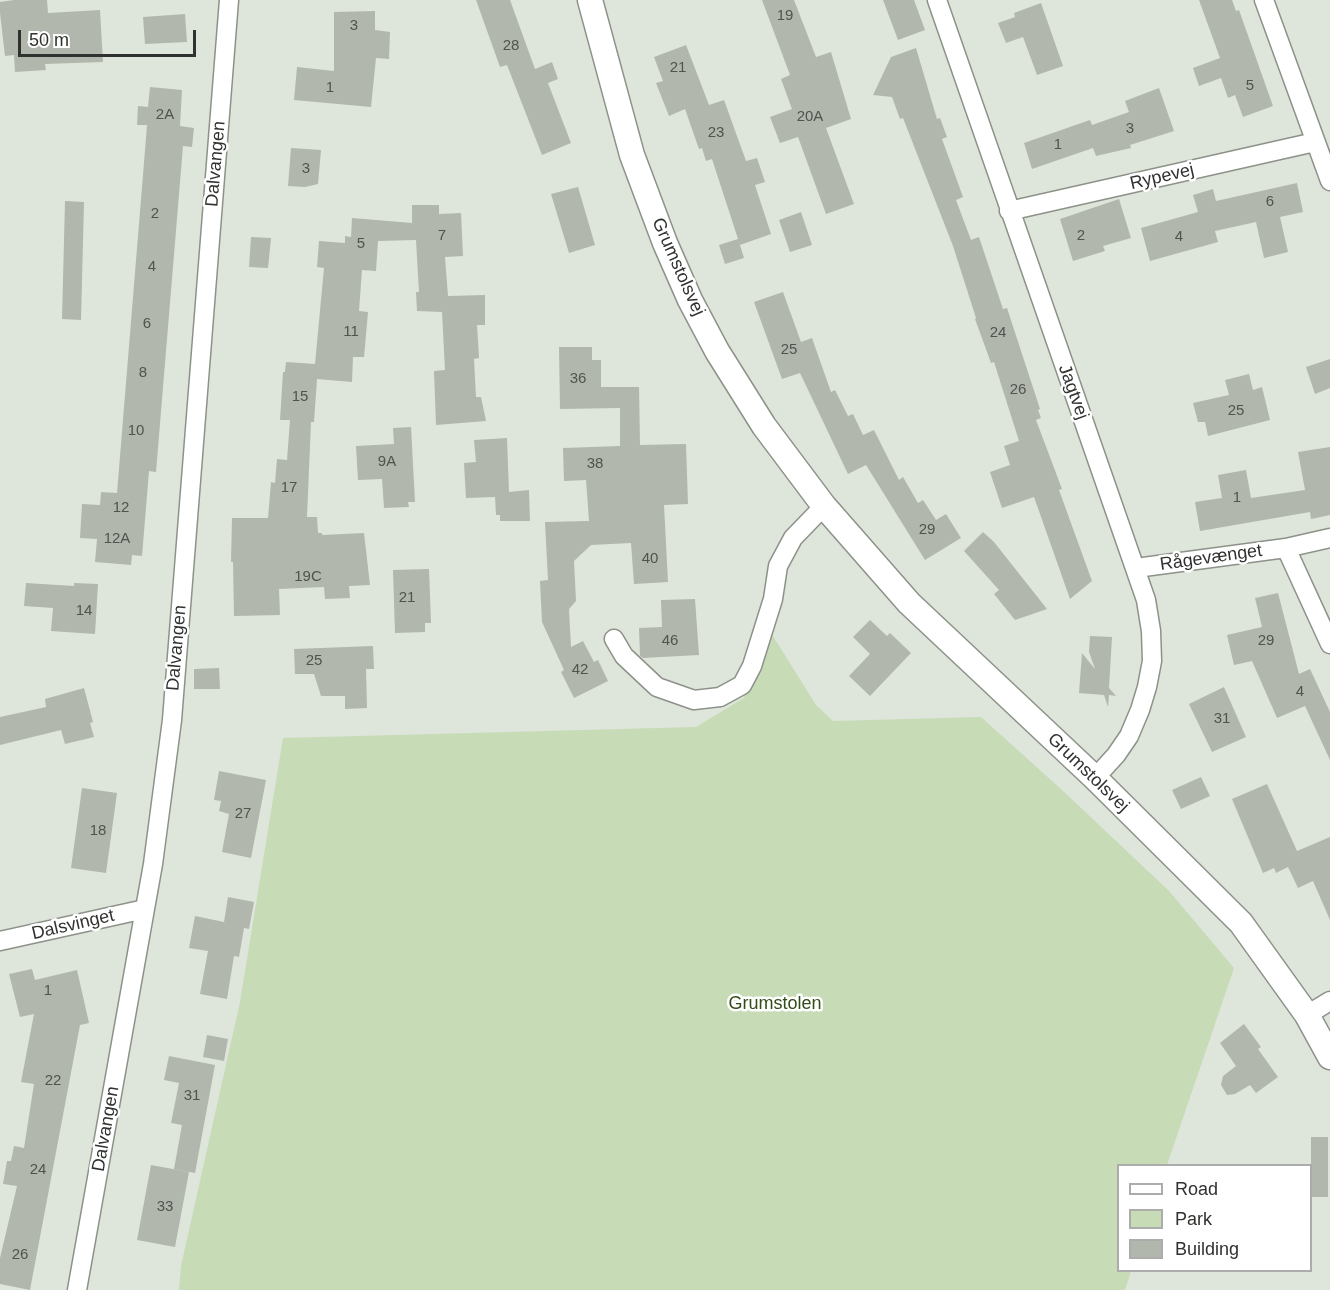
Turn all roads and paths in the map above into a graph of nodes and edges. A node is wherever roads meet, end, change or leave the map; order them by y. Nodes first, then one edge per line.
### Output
1 (229, 0) edge
2 (590, 0) edge
3 (937, 0) edge
4 (1264, 0) edge
5 (1315, 142) junction
6 (1330, 181) edge
7 (1009, 211) junction
8 (824, 506) junction
9 (1330, 538) edge
10 (1286, 548) junction
11 (1136, 568) junction
12 (614, 639) dead end
13 (1330, 644) edge
14 (1095, 778) junction
15 (145, 909) junction
16 (0, 941) edge
17 (1330, 1001) edge
18 (1307, 1015) junction
19 (1330, 1058) edge
20 (77, 1290) edge

1 - 15 street, Dalvangen
2 - 8 street, Grumstolsvej
3 - 7 street, Jagtvej
4 - 5 street
5 - 6 street
5 - 7 street, Rypevej
7 - 11 street, Jagtvej
8 - 12 street
8 - 14 street, Grumstolsvej
9 - 10 street, Rågevænget
10 - 11 street, Rågevænget
10 - 13 street, Rågevænget
11 - 14 street, Jagtvej
14 - 18 street, Grumstolsvej
15 - 16 street, Dalsvinget
15 - 20 street, Dalvangen
17 - 18 street
18 - 19 street, Grumstolsvej

